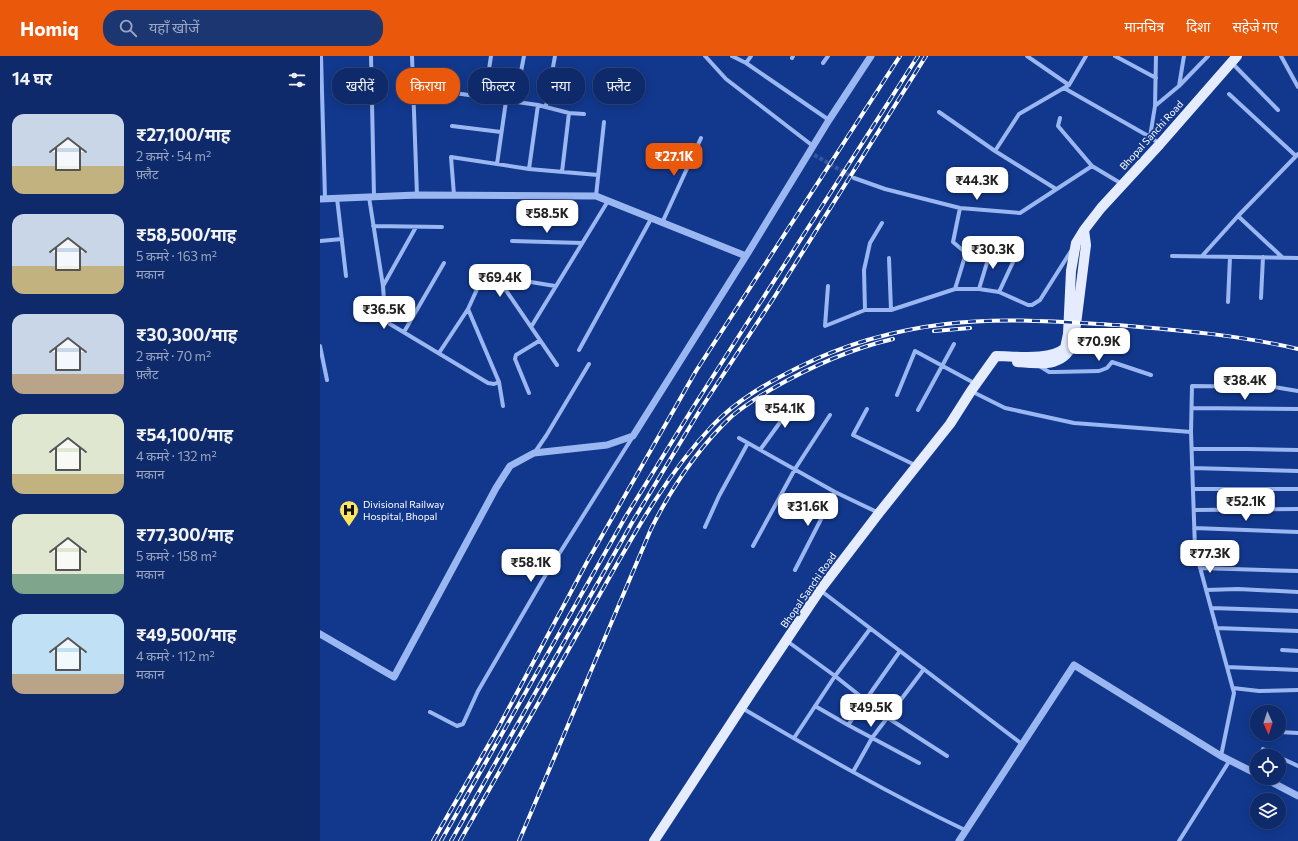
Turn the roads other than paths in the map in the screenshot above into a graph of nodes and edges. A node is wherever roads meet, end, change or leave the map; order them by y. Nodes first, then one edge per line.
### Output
1 (321, 56) edge
2 (371, 56) edge
3 (412, 56) edge
4 (491, 56) edge
5 (524, 56) edge
6 (555, 56) edge
7 (705, 56) edge
8 (732, 56) edge
9 (751, 56) edge
10 (828, 56) edge
11 (871, 56) edge
12 (1026, 56) edge
13 (1086, 56) edge
14 (1115, 56) edge
15 (1156, 56) edge
16 (1184, 56) edge
17 (1208, 56) edge
18 (1281, 56) edge
19 (1234, 59) edge
20 (746, 63) junction
21 (823, 63) dead end
22 (489, 68) edge
23 (522, 68) edge
24 (1156, 78) junction
25 (1069, 85) junction
26 (1179, 86) junction
27 (1298, 87) edge
28 (1064, 88) junction
29 (1229, 94) dead end
30 (505, 104) edge
31 (538, 104) joint
32 (546, 106) junction
33 (1155, 106) junction
34 (1278, 110) dead end
35 (569, 112) junction
36 (939, 112) dead end
37 (584, 114) dead end
38 (1060, 118) dead end
39 (829, 120) junction
40 (604, 122) dead end
41 (452, 126) dead end
42 (501, 132) junction
43 (1150, 137) junction
44 (701, 138) dead end
45 (1160, 144) junction
46 (813, 146) junction
47 (996, 151) junction
48 (1297, 155) edge
49 (497, 164) junction
50 (1092, 166) junction
51 (529, 169) junction
52 (562, 172) junction
53 (598, 175) junction
54 (854, 178) tunnel mouth
55 (1123, 184) junction
56 (1056, 188) junction
57 (417, 195) junction
58 (454, 195) junction
59 (371, 196) junction
60 (596, 196) junction
61 (322, 198) edge
62 (336, 198) junction
63 (608, 201) junction
64 (960, 208) junction
65 (1238, 216) junction
66 (651, 219) junction
67 (662, 223) junction
68 (882, 223) dead end
69 (373, 226) junction
70 (416, 227) junction
71 (442, 227) dead end
72 (342, 239) junction
73 (320, 241) edge
74 (512, 242) dead end
75 (582, 243) junction
76 (1081, 244) junction
77 (992, 246) dead end
78 (746, 256) junction
79 (1172, 256) dead end
80 (1202, 256) junction
81 (1230, 257) junction
82 (1264, 257) junction
83 (889, 258) dead end
84 (1283, 258) junction
85 (1298, 258) edge
86 (1014, 260) dead end
87 (444, 263) dead end
88 (346, 276) dead end
89 (479, 285) dead end
90 (382, 286) junction
91 (555, 286) junction
92 (828, 286) dead end
93 (955, 289) junction
94 (979, 289) junction
95 (998, 292) junction
96 (1261, 298) dead end
97 (1228, 302) dead end
98 (468, 309) junction
99 (865, 310) junction
100 (891, 310) junction
101 (531, 326) junction
102 (404, 332) junction
103 (539, 341) junction
104 (954, 344) dead end
105 (320, 346) edge
106 (579, 350) dead end
107 (439, 353) junction
108 (994, 359) junction
109 (589, 364) dead end
110 (1037, 364) junction
111 (557, 365) dead end
112 (942, 366) junction
113 (1151, 375) dead end
114 (327, 380) dead end
115 (499, 382) junction
116 (974, 388) junction
117 (1298, 391) edge
118 (529, 393) dead end
119 (897, 394) dead end
120 (797, 399) dead end
121 (503, 406) dead end
122 (1192, 408) junction
123 (866, 409) dead end
124 (1298, 409) edge
125 (918, 410) dead end
126 (830, 415) dead end
127 (1191, 432) junction
128 (633, 436) junction
129 (739, 438) dead end
130 (748, 443) junction
131 (1192, 449) junction
132 (760, 450) junction
133 (1298, 450) edge
134 (534, 453) junction
135 (917, 466) junction
136 (1192, 468) junction
137 (795, 469) junction
138 (1298, 471) edge
139 (1193, 489) junction
140 (1298, 489) edge
141 (836, 492) junction
142 (1298, 509) edge
143 (1194, 510) junction
144 (879, 513) junction
145 (705, 527) dead end
146 (1194, 528) junction
147 (1298, 532) edge
148 (753, 546) dead end
149 (1200, 568) junction
150 (794, 570) dead end
151 (1298, 571) edge
152 (820, 590) junction
153 (1206, 590) junction
154 (1298, 592) edge
155 (1211, 608) junction
156 (1298, 611) edge
157 (1216, 628) junction
158 (870, 629) junction
159 (1298, 631) edge
160 (320, 634) edge
161 (786, 641) junction
162 (1282, 650) dead end
163 (900, 651) junction
164 (1298, 651) edge
165 (1227, 667) junction
166 (924, 669) junction
167 (1298, 670) edge
168 (835, 676) junction
169 (1233, 688) junction
170 (1298, 690) edge
171 (864, 700) junction
172 (815, 706) junction
173 (742, 708) junction
174 (430, 712) dead end
175 (888, 718) junction
176 (848, 725) junction
177 (1286, 732) edge
178 (1298, 733) edge
179 (794, 738) junction
180 (872, 738) junction
181 (1022, 744) junction
182 (948, 756) dead end
183 (1221, 756) junction
184 (1230, 760) junction
185 (1286, 760) edge
186 (919, 764) dead end
187 (1298, 766) edge
188 (1250, 770) edge
189 (853, 772) junction
190 (1277, 785) edge
191 (1298, 796) edge
192 (965, 830) junction
193 (654, 841) edge
194 (959, 841) edge
195 (1179, 841) edge

1 - 61 street
2 - 59 street
3 - 57 street
4 - 22 street
5 - 23 street
6 - 32 street
7 - 46 street
8 - 20 street
9 - 20 street
10 - 21 street
11 - 39 street
12 - 25 street
13 - 25 street
14 - 24 street
15 - 24 street
16 - 26 street
17 - 26 street
18 - 27 street
19 - 34 street
19 - 45 main road, Bhopal Sanchi Road
20 - 39 street
24 - 33 street
25 - 28 street
26 - 33 street
28 - 43 street
28 - 47 street
29 - 48 street
30 - 42 street
31 - 32 street
31 - 51 street
32 - 35 street
33 - 43 street
35 - 37 street
35 - 52 street
36 - 47 street
38 - 50 street
39 - 46 street
40 - 53 street
41 - 42 street
42 - 49 street
43 - 45 street
44 - 67 street
45 - 55 main road, Bhopal Sanchi Road
46 - 78 street
47 - 56 street
48 - 65 street
49 - 51 street
49 - 58 street
50 - 55 street
50 - 56 street
51 - 52 street
52 - 53 street
53 - 60 street
54 - 64 street
55 - 76 main road, Bhopal Sanchi Road
56 - 64 street
57 - 58 street
57 - 59 street
58 - 60 street
59 - 62 street
59 - 69 street
60 - 63 street
61 - 62 street
62 - 72 street
63 - 66 street
63 - 75 street
64 - 93 street
65 - 80 street
65 - 84 street
66 - 67 street
66 - 106 street
67 - 78 street
68 - 99 street
69 - 70 street
69 - 90 street
70 - 71 street
70 - 90 street
72 - 73 street
72 - 88 street
74 - 75 street
75 - 91 street
76 - 95 street
76 - 108 main road
76 - 110 main road, Bhopal Sanchi Road
77 - 94 street
78 - 128 street
79 - 80 street
80 - 81 street
81 - 82 street
81 - 97 street
82 - 84 street
82 - 96 street
83 - 100 street
84 - 85 street
86 - 95 street
87 - 102 street
89 - 98 street
90 - 102 street
91 - 101 street
91 - 101 street
92 - 99 street
93 - 94 street
93 - 100 street
94 - 95 street
98 - 107 street
98 - 115 street
99 - 100 street
101 - 103 street
102 - 107 street
103 - 111 street
103 - 118 street
104 - 112 street
105 - 114 street
107 - 115 street
108 - 110 main road, Bhopal Sanchi Road
108 - 116 main road, Bhopal Sanchi Road
109 - 134 street
110 - 113 street
112 - 116 street
112 - 119 street
112 - 125 street
115 - 121 street
116 - 127 street
116 - 135 main road, Bhopal Sanchi Road
117 - 122 street
120 - 132 street
122 - 124 street
122 - 127 street
123 - 135 street
126 - 137 street
127 - 131 street
128 - 134 street
128 - 174 street
129 - 130 street
130 - 132 street
130 - 145 street
131 - 133 street
131 - 136 street
132 - 137 street
134 - 160 street
135 - 144 main road, Bhopal Sanchi Road
136 - 138 street
136 - 139 street
137 - 141 street
137 - 148 street
139 - 140 street
139 - 143 street
141 - 144 street
141 - 150 street
142 - 143 street
143 - 146 street
144 - 152 main road, Bhopal Sanchi Road
146 - 147 street
146 - 149 street
149 - 151 street
149 - 153 street
152 - 158 street
152 - 161 main road, Bhopal Sanchi Road
153 - 154 street
153 - 155 street
155 - 156 street
155 - 157 street
157 - 159 street
157 - 165 street
158 - 163 street
158 - 168 street
161 - 168 street
161 - 173 main road, Bhopal Sanchi Road
162 - 164 street
163 - 166 street
163 - 171 street
165 - 167 street
165 - 169 street
166 - 175 street
166 - 181 street
168 - 171 street
168 - 172 street
169 - 170 street
169 - 183 street
171 - 175 street
171 - 176 street
172 - 176 street
172 - 179 street
173 - 179 street
173 - 193 main road, Bhopal Sanchi Road
175 - 180 street
175 - 182 street
176 - 180 street
177 - 178 street
179 - 189 street
180 - 186 street
180 - 189 street
181 - 183 street
181 - 192 street
183 - 184 street
184 - 188 street
184 - 195 street
185 - 187 street
189 - 192 street
190 - 191 street
192 - 194 street

